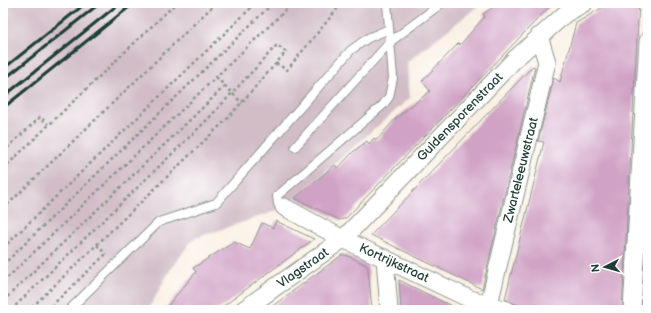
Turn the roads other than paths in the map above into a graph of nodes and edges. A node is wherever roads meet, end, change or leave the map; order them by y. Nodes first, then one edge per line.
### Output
1 (387, 3) edge
2 (442, 3) edge
3 (584, 3) edge
4 (389, 29) junction
5 (539, 36) junction
6 (648, 41) edge
7 (390, 42) junction
8 (295, 147) dead end
9 (284, 208) joint
10 (343, 239) junction
11 (385, 258) junction
12 (489, 304) junction
13 (69, 310) edge
14 (243, 310) edge
15 (389, 310) edge
16 (507, 310) edge
17 (632, 310) edge

1 - 4 lane
2 - 7 lane
3 - 5 street, Guldensporenstraat
4 - 7 lane
4 - 13 lane
5 - 10 street, Guldensporenstraat
5 - 12 street, Zwarteleeuwstraat
6 - 17 street
7 - 8 lane
7 - 9 lane
9 - 10 street, Kortrijkstraat
10 - 11 street, Kortrijkstraat
10 - 14 street, Vlagstraat
11 - 12 street, Kortrijkstraat
11 - 15 street
12 - 16 street, Kortrijkstraat

